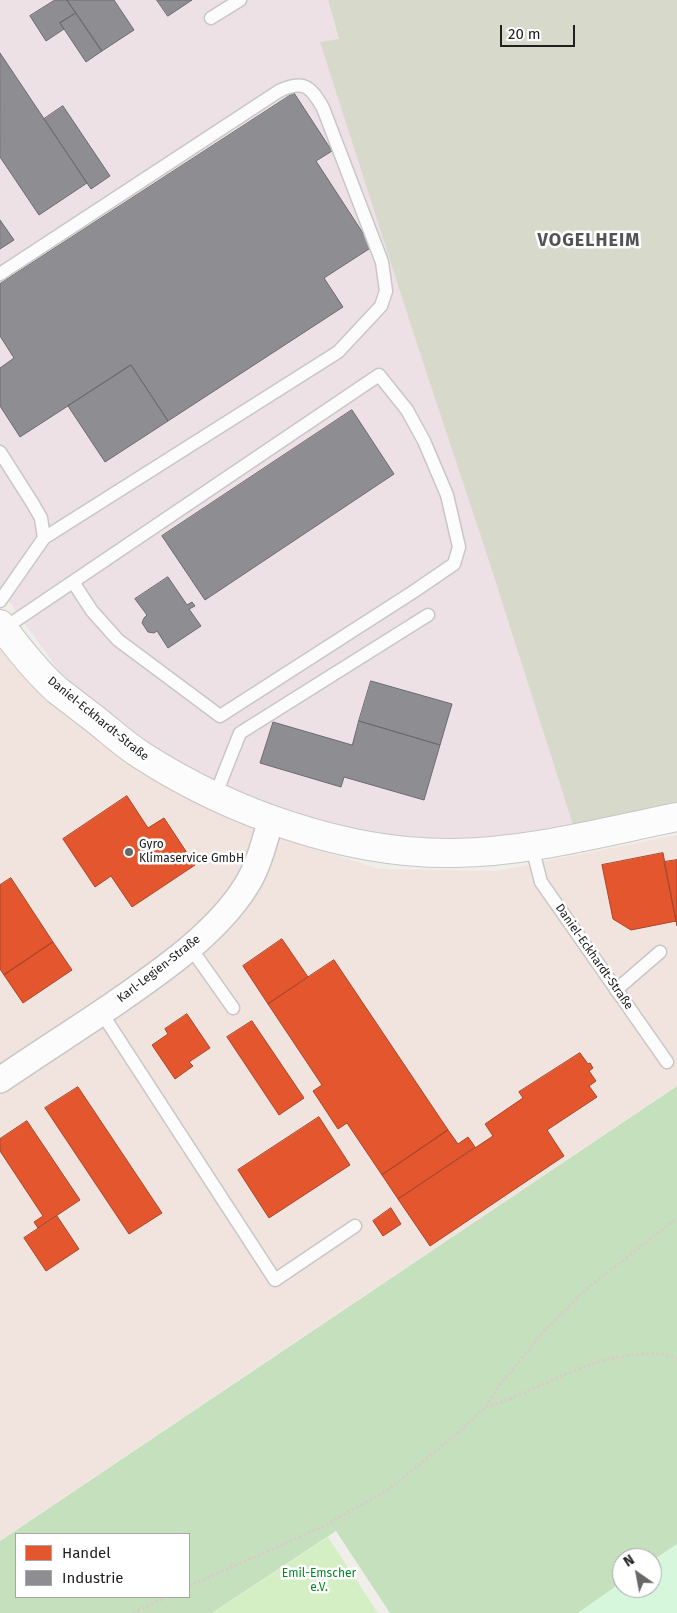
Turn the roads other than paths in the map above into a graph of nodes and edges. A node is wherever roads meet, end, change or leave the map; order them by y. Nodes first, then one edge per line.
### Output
1 (240, 0) edge
2 (211, 18) dead end
3 (0, 274) edge
4 (0, 452) edge
5 (44, 538) junction
6 (73, 582) junction
7 (0, 601) edge
8 (428, 615) dead end
9 (2, 627) edge
10 (215, 796) junction
11 (677, 817) edge
12 (270, 819) junction
13 (532, 846) junction
14 (190, 947) junction
15 (660, 952) dead end
16 (616, 990) junction
17 (233, 1008) dead end
18 (101, 1012) junction
19 (667, 1062) dead end
20 (0, 1080) edge
21 (355, 1226) dead end

1 - 2 lane
3 - 5 lane
4 - 5 lane
5 - 7 lane
6 - 6 lane
6 - 9 lane
8 - 10 lane
9 - 10 street, Daniel-Eckhardt-Straße
10 - 12 street, Daniel-Eckhardt-Straße
11 - 13 street, Daniel-Eckhardt-Straße
12 - 13 street, Daniel-Eckhardt-Straße
12 - 14 street, Karl-Legien-Straße
13 - 16 lane, Daniel-Eckhardt-Straße
14 - 17 lane
14 - 18 street, Karl-Legien-Straße
15 - 16 lane
16 - 19 lane, Daniel-Eckhardt-Straße
18 - 20 street, Karl-Legien-Straße
18 - 21 lane

